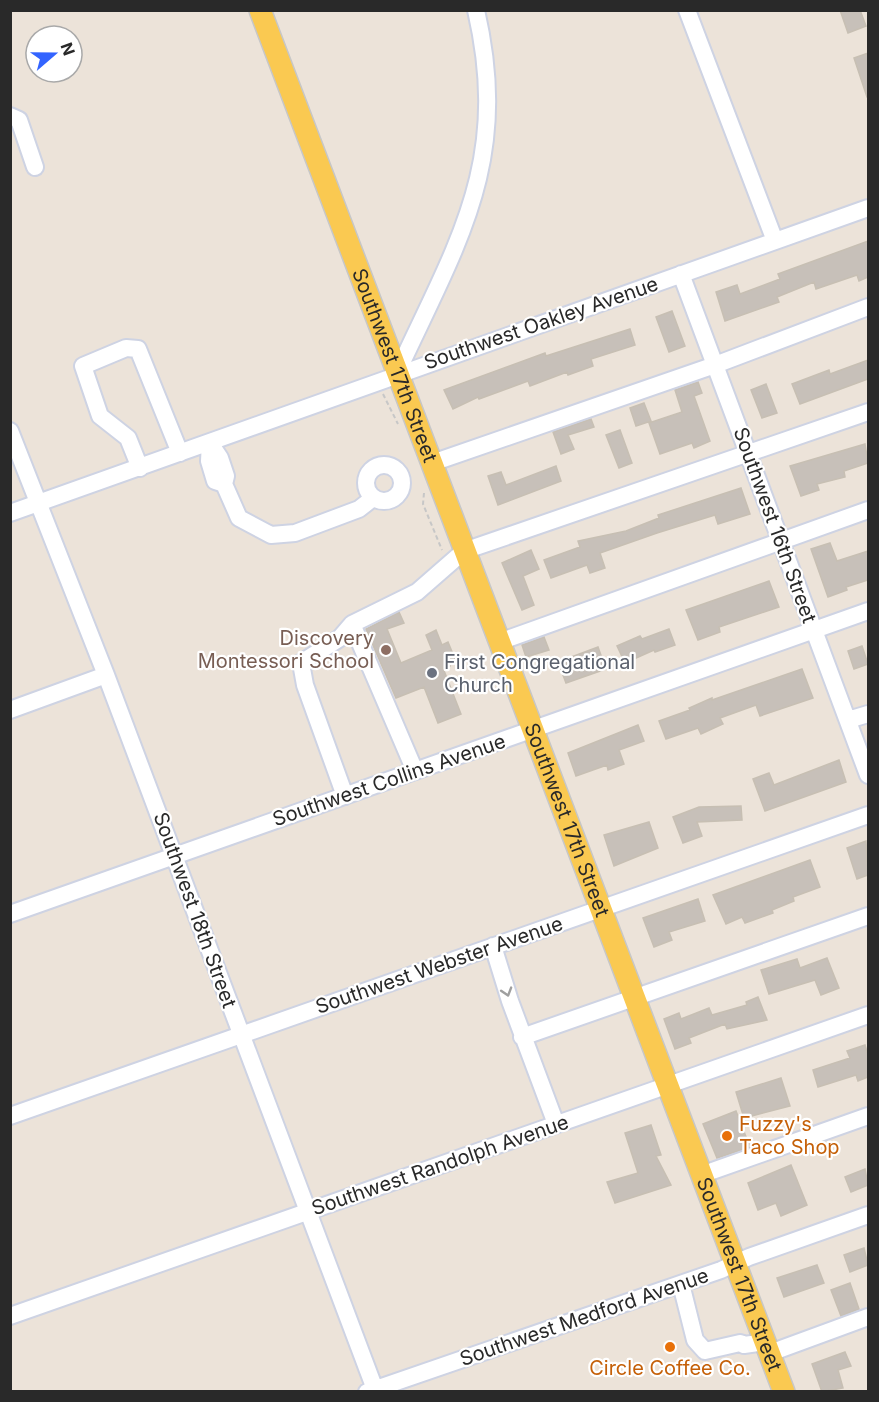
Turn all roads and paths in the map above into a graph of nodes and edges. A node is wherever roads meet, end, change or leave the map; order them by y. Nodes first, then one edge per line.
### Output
1 (260, 10) edge
2 (476, 10) edge
3 (687, 10) edge
4 (10, 116) edge
5 (35, 167) dead end
6 (868, 208) edge
7 (775, 241) junction
8 (681, 274) junction
9 (868, 307) edge
10 (715, 365) junction
11 (397, 373) junction
12 (868, 412) edge
13 (10, 430) edge
14 (210, 442) junction
15 (180, 453) junction
16 (748, 453) junction
17 (432, 463) junction
18 (140, 468) junction
19 (374, 498) dead end
20 (38, 503) junction
21 (868, 510) edge
22 (10, 513) edge
23 (782, 541) junction
24 (464, 551) junction
25 (868, 611) edge
26 (352, 624) junction
27 (814, 630) junction
28 (499, 642) junction
29 (106, 675) junction
30 (10, 710) edge
31 (868, 714) edge
32 (848, 720) junction
33 (532, 730) junction
34 (415, 771) junction
35 (868, 775) edge
36 (345, 796) junction
37 (868, 815) edge
38 (174, 855) junction
39 (600, 909) junction
40 (10, 914) edge
41 (868, 916) edge
42 (493, 946) junction
43 (633, 998) junction
44 (868, 1015) edge
45 (240, 1034) junction
46 (522, 1037) junction
47 (667, 1086) junction
48 (10, 1116) edge
49 (868, 1116) edge
50 (556, 1124) junction
51 (701, 1175) junction
52 (308, 1211) junction
53 (868, 1215) edge
54 (736, 1263) junction
55 (681, 1284) junction
56 (10, 1316) edge
57 (868, 1317) edge
58 (768, 1348) junction
59 (372, 1391) edge
60 (784, 1392) edge

1 - 11 main road, Southwest 17th Street
2 - 11 street
3 - 7 street
4 - 5 street
6 - 7 street, Southwest Oakley Avenue
7 - 8 street, Southwest Oakley Avenue
8 - 10 street, Southwest 16th Street
8 - 11 street, Southwest Oakley Avenue
9 - 10 street
10 - 16 street, Southwest 16th Street
10 - 17 street
11 - 14 street, Southwest Oakley Avenue
11 - 17 main road, Southwest 17th Street
12 - 16 street
13 - 20 street, Southwest 18th Street
14 - 15 street, Southwest Oakley Avenue
14 - 19 street
15 - 18 street, Southwest Oakley Avenue
15 - 18 street
16 - 23 street, Southwest 16th Street
16 - 24 street
17 - 24 main road, Southwest 17th Street
18 - 20 street, Southwest Oakley Avenue
20 - 22 street, Southwest Oakley Avenue
20 - 29 street, Southwest 18th Street
21 - 23 street
23 - 27 street, Southwest 16th Street
23 - 28 street
24 - 26 street
24 - 28 main road, Southwest 17th Street
25 - 27 street, Southwest Collins Avenue
26 - 34 street
26 - 36 street
27 - 32 street, Southwest 16th Street
27 - 33 street, Southwest Collins Avenue
28 - 33 main road, Southwest 17th Street
29 - 30 street
29 - 38 street, Southwest 18th Street
31 - 32 street
32 - 35 street, Southwest 16th Street
33 - 34 street, Southwest Collins Avenue
33 - 39 main road, Southwest 17th Street
34 - 36 street, Southwest Collins Avenue
36 - 38 street, Southwest Collins Avenue
37 - 39 street, Southwest Webster Avenue
38 - 40 street, Southwest Collins Avenue
38 - 45 street, Southwest 18th Street
39 - 42 street, Southwest Webster Avenue
39 - 43 main road, Southwest 17th Street
41 - 43 street
42 - 45 street, Southwest Webster Avenue
42 -> 46 street
43 - 46 street
43 - 47 main road, Southwest 17th Street
44 - 47 street, Southwest Randolph Avenue
45 - 48 street, Southwest Webster Avenue
45 - 52 street, Southwest 18th Street
46 - 50 street
47 - 50 street, Southwest Randolph Avenue
47 - 51 main road, Southwest 17th Street
49 - 51 street
50 - 52 street, Southwest Randolph Avenue
51 - 54 main road, Southwest 17th Street
52 - 56 street, Southwest Randolph Avenue
52 - 59 street, Southwest 18th Street
53 - 54 street, Southwest Medford Avenue
54 - 55 street, Southwest Medford Avenue
54 - 58 main road, Southwest 17th Street
55 - 58 street
55 - 59 street, Southwest Medford Avenue
57 - 58 street
58 - 60 main road, Southwest 17th Street

